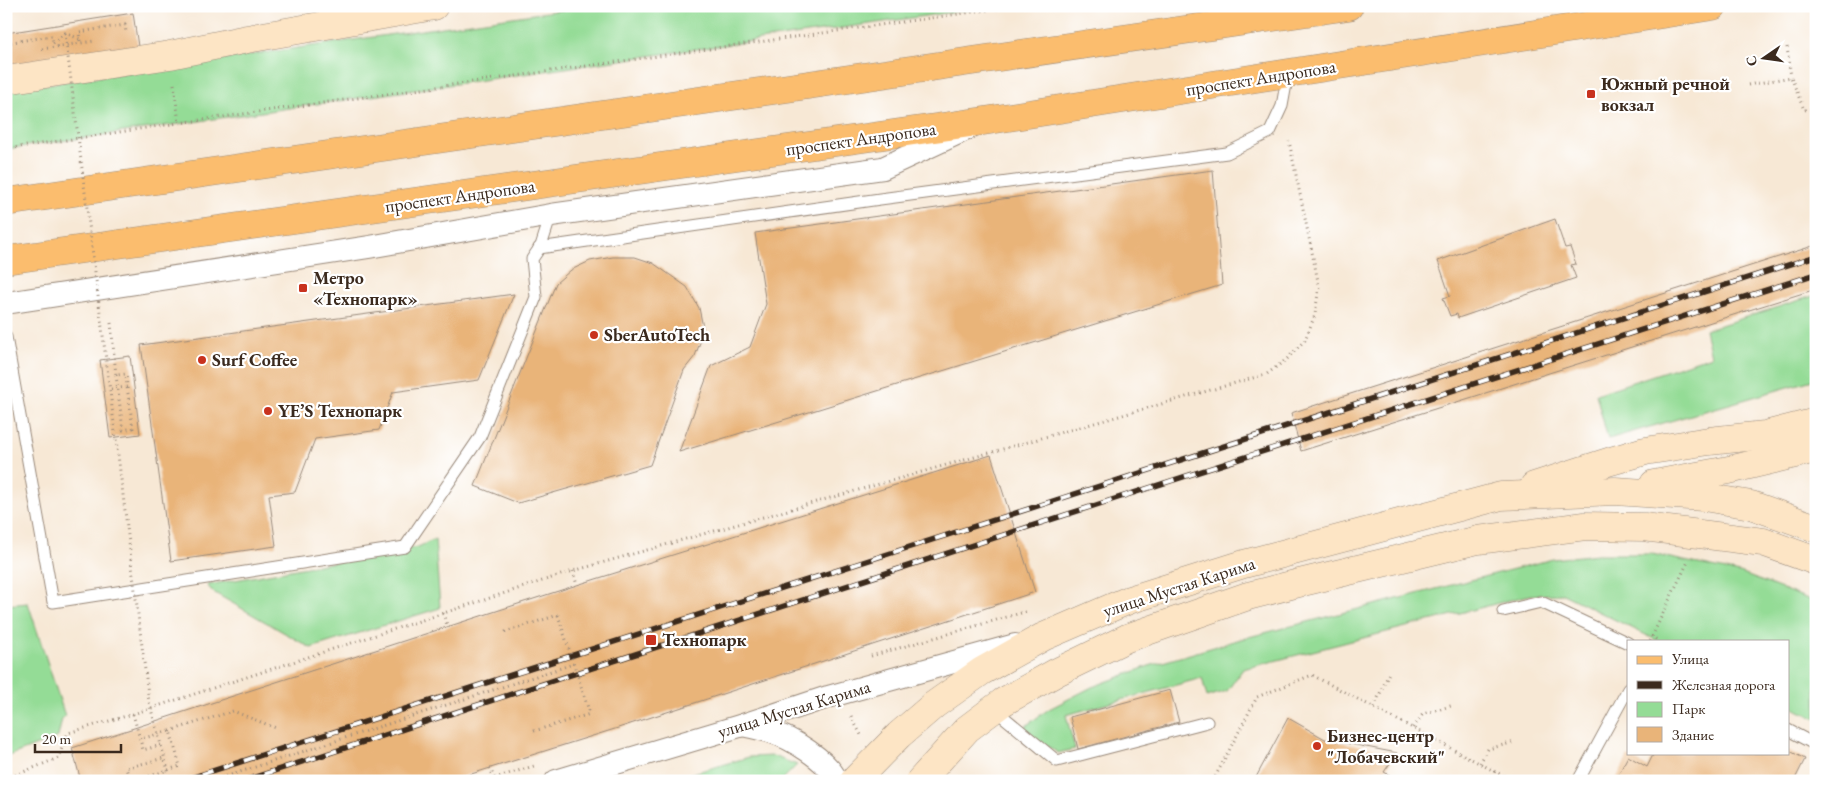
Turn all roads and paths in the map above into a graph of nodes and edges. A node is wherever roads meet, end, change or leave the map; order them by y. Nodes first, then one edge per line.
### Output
1 (434, 6) edge
2 (1016, 6) edge
3 (1349, 6) edge
4 (1713, 6) edge
5 (79, 32) dead end
6 (66, 33) junction
7 (52, 36) dead end
8 (118, 37) dead end
9 (80, 40) dead end
10 (102, 40) dead end
11 (6, 43) edge
12 (53, 43) dead end
13 (67, 45) junction
14 (1787, 47) dead end
15 (42, 49) dead end
16 (1288, 73) junction
17 (1791, 77) junction
18 (6, 80) edge
19 (1748, 85) dead end
20 (1816, 108) edge
21 (984, 121) junction
22 (1289, 140) dead end
23 (6, 149) edge
24 (6, 202) edge
25 (551, 215) junction
26 (539, 248) junction
27 (6, 260) edge
28 (6, 303) edge
29 (111, 323) dead end
30 (6, 337) edge
31 (116, 375) junction
32 (127, 386) junction
33 (110, 389) junction
34 (1816, 422) edge
35 (1765, 435) junction
36 (1816, 449) edge
37 (1729, 470) junction
38 (1615, 491) junction
39 (1501, 496) junction
40 (1731, 502) junction
41 (1816, 528) edge
42 (1478, 540) junction
43 (1763, 542) junction
44 (1690, 559) dead end
45 (1816, 561) edge
46 (573, 571) junction
47 (577, 586) dead end
48 (1503, 611) dead end
49 (443, 613) junction
50 (448, 628) dead end
51 (504, 632) dead end
52 (1044, 637) junction
53 (1651, 639) edge
54 (1627, 643) edge
55 (573, 664) junction
56 (1389, 673) dead end
57 (1627, 691) edge
58 (1454, 705) dead end
59 (1374, 707) junction
60 (847, 709) dead end
61 (994, 709) junction
62 (133, 714) junction
63 (1207, 722) dead end
64 (743, 725) junction
65 (276, 728) dead end
66 (1413, 728) junction
67 (170, 731) junction
68 (534, 731) dead end
69 (1790, 731) edge
70 (140, 740) junction
71 (865, 740) dead end
72 (1516, 742) dead end
73 (161, 745) junction
74 (1816, 745) edge
75 (164, 758) junction
76 (1480, 763) junction
77 (490, 768) dead end
78 (1494, 771) junction
79 (494, 778) dead end
80 (6, 779) edge
81 (130, 781) edge
82 (135, 781) edge
83 (171, 781) edge
84 (212, 781) edge
85 (556, 781) edge
86 (837, 781) edge
87 (854, 781) edge
88 (920, 781) edge
89 (1213, 781) edge
90 (1489, 781) edge
91 (1513, 781) edge
92 (1578, 781) edge

1 - 18 street
2 - 23 path
3 - 24 main road
4 - 16 main road, проспект Андропова
5 - 8 path
6 - 9 path
6 - 12 path
6 - 13 path, bridge
7 - 11 path
10 - 13 path, bridge
13 - 15 path, bridge
13 - 33 path, bridge
14 - 17 path
16 - 21 main road, проспект Андропова
16 - 26 lane
17 - 19 path
17 - 20 path
21 - 25 street
21 - 27 main road, проспект Андропова
22 - 46 path
25 - 26 lane
25 - 28 street
26 - 30 lane
29 - 31 path
31 - 32 path, bridge
31 - 32 path
32 - 33 path, bridge
33 - 73 path, bridge
34 - 35 street
35 - 37 street
35 - 39 street
36 - 37 street
37 - 38 street
37 - 40 street
38 - 39 street, улица Мустая Карима
38 - 40 street, улица Мустая Карима
38 - 42 street
39 - 52 street, улица Мустая Карима
40 - 41 street, улица Мустая Карима
40 - 43 street
42 - 43 street, улица Мустая Карима
42 - 61 street, улица Мустая Карима
43 - 45 street, улица Мустая Карима
44 - 53 path
46 - 47 path
46 - 49 path
48 - 54 lane
49 - 50 path
49 - 62 path
51 - 55 path, bridge
52 - 64 street, улица Мустая Карима
52 - 87 street
55 - 68 path, bridge
55 - 84 path
56 - 59 path
57 - 92 lane
58 - 66 path
59 - 66 path
59 - 89 path
60 - 71 path
61 - 63 lane
61 - 88 street, улица Мустая Карима
62 - 70 path
62 - 80 path
64 - 85 street, улица Мустая Карима
64 - 86 street
65 - 67 path
66 - 76 path
67 - 70 path
67 - 82 path
69 - 74 lane
70 - 73 path
72 - 76 path
73 - 75 path, bridge
75 - 81 path
75 - 83 path, bridge
76 - 78 path
77 - 79 path
78 - 90 path
78 - 91 path

